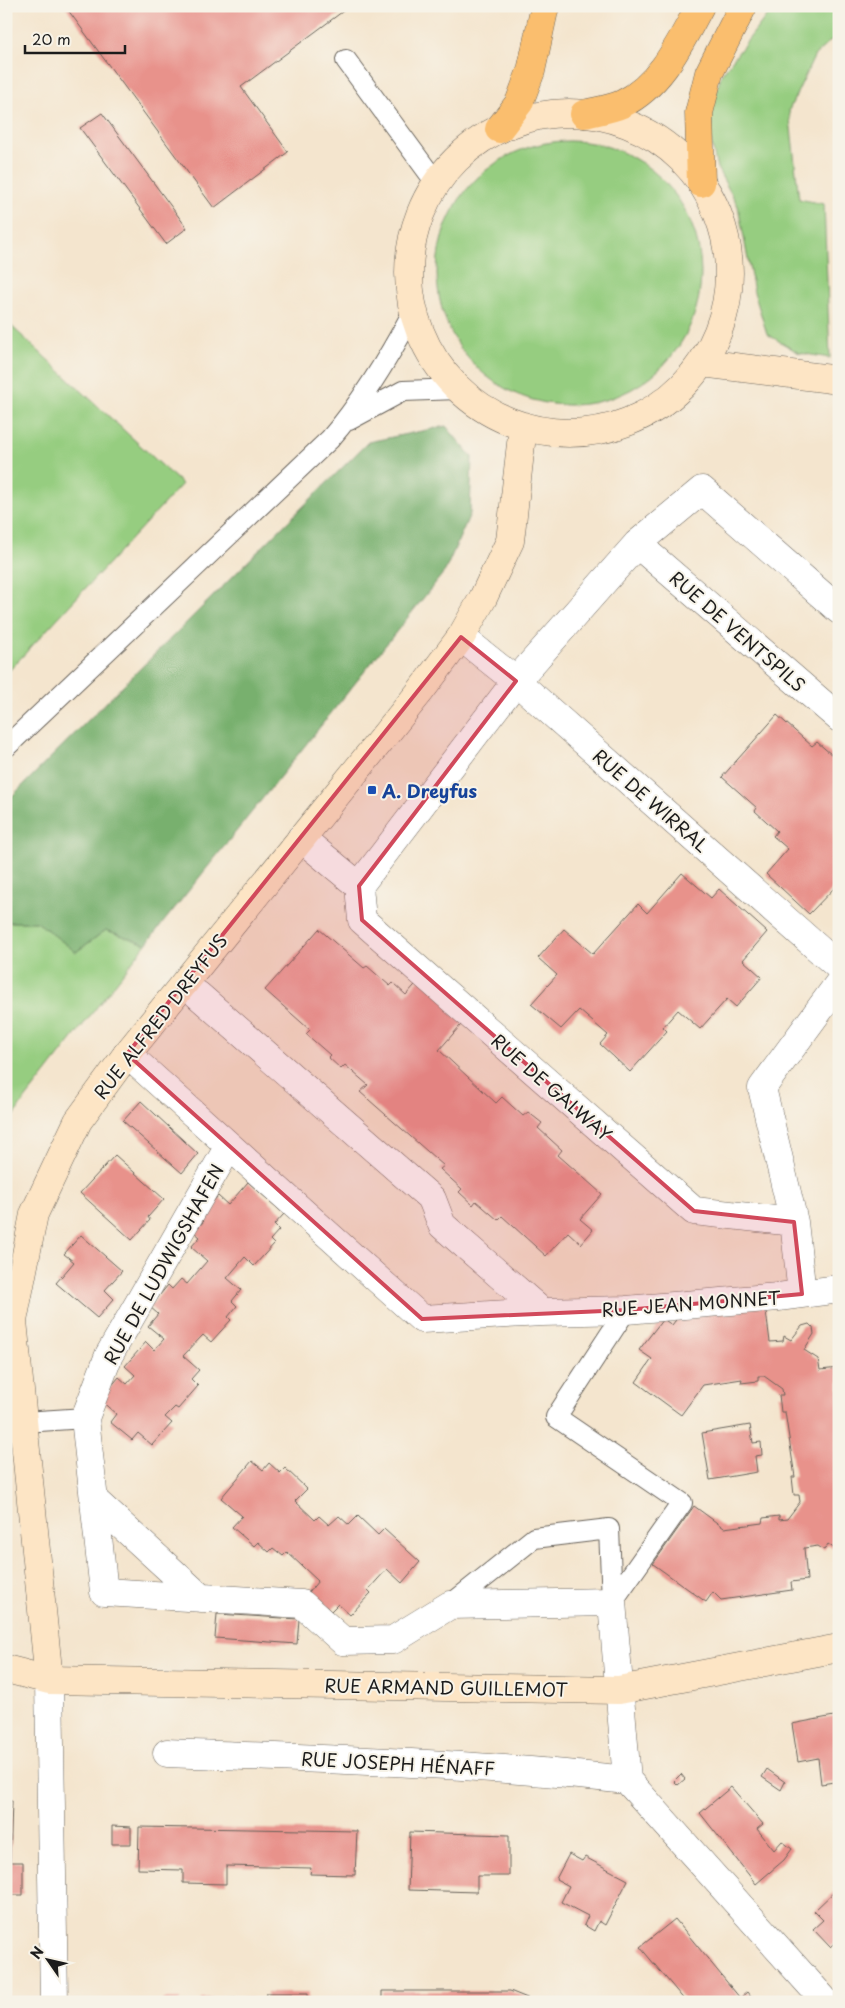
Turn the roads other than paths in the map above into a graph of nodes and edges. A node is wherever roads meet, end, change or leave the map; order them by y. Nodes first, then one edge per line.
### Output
1 (545, 6) edge
2 (700, 6) edge
3 (743, 6) edge
4 (346, 60) dead end
5 (584, 114) junction
6 (499, 130) junction
7 (701, 183) junction
8 (437, 184) junction
9 (413, 312) junction
10 (702, 363) junction
11 (839, 380) edge
12 (458, 389) junction
13 (345, 422) junction
14 (523, 426) junction
15 (637, 544) junction
16 (839, 610) edge
17 (461, 637) junction
18 (516, 681) junction
19 (839, 718) edge
20 (6, 747) edge
21 (302, 838) junction
22 (359, 886) junction
23 (839, 966) edge
24 (839, 982) edge
25 (198, 994) dead end
26 (127, 1054) junction
27 (229, 1146) junction
28 (794, 1222) junction
29 (839, 1289) edge
30 (802, 1294) junction
31 (626, 1310) junction
32 (542, 1312) junction
33 (85, 1418) junction
34 (24, 1422) junction
35 (94, 1500) junction
36 (201, 1598) junction
37 (612, 1602) junction
38 (450, 1605) junction
39 (839, 1648) edge
40 (6, 1669) edge
41 (48, 1680) junction
42 (619, 1690) junction
43 (168, 1753) dead end
44 (627, 1780) junction
45 (54, 2002) edge
46 (826, 2002) edge

1 - 6 main road
2 - 5 main road
3 - 7 main road
4 - 8 lane
5 - 6 main road
5 - 7 main road
6 - 8 main road
7 - 10 main road
8 - 9 main road
9 - 12 main road
9 - 13 lane
10 - 11 main road
10 - 14 main road
12 - 13 lane
12 - 14 main road
13 - 20 lane
14 - 17 main road, RUE ALFRED DREYFUS
15 - 16 street
15 - 18 street
15 - 19 street, RUE DE VENTSPILS
17 - 18 street, RUE DE WIRRAL
17 - 21 main road, RUE ALFRED DREYFUS
18 - 22 street
18 - 23 street, RUE DE WIRRAL
21 - 22 street
21 - 26 main road, RUE ALFRED DREYFUS
22 - 28 street, RUE DE GALWAY
24 - 28 street
25 - 32 street
26 - 27 street, RUE JEAN MONNET
26 - 34 main road, RUE ALFRED DREYFUS
27 - 32 street, RUE JEAN MONNET
27 - 33 street, RUE DE LUDWIGSHAFEN
28 - 30 street
29 - 30 street, RUE JEAN MONNET
30 - 31 street, RUE JEAN MONNET
31 - 32 street, RUE JEAN MONNET
31 - 37 lane
33 - 34 lane
33 - 35 street, RUE DE LUDWIGSHAFEN
34 - 41 main road, RUE ALFRED DREYFUS
35 - 36 street
35 - 36 street, RUE DE LUDWIGSHAFEN
36 - 38 street, RUE DE LUDWIGSHAFEN
37 - 38 street
37 - 38 lane
37 - 42 street
39 - 42 main road, RUE ARMAND GUILLEMOT
40 - 41 main road
41 - 42 main road, RUE ARMAND GUILLEMOT
41 - 45 street
42 - 44 street
43 - 44 street, RUE JOSEPH HÉNAFF
44 - 46 street

